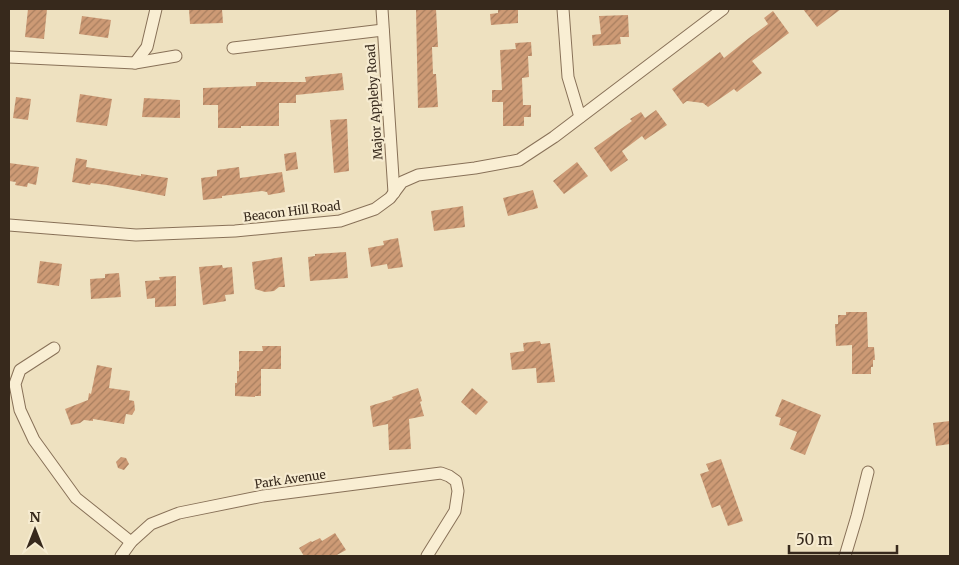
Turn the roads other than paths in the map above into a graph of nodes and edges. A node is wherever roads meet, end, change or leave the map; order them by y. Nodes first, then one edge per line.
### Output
1 (156, 9) edge
2 (382, 9) edge
3 (563, 9) edge
4 (723, 9) edge
5 (383, 30) junction
6 (233, 48) dead end
7 (176, 56) dead end
8 (9, 57) edge
9 (135, 63) junction
10 (580, 117) junction
11 (394, 193) junction
12 (9, 225) edge
13 (54, 348) dead end
14 (868, 472) dead end
15 (131, 542) junction
16 (121, 556) edge
17 (427, 556) edge
18 (845, 556) edge

1 - 9 street
2 - 5 street, Major Appleby Road
3 - 10 street
4 - 10 street, Beacon Hill Road
5 - 6 street
5 - 11 street, Major Appleby Road
7 - 9 street
8 - 9 street
10 - 11 street, Beacon Hill Road
11 - 12 street, Beacon Hill Road
13 - 15 street
14 - 18 street
15 - 16 street, Park Avenue
15 - 17 street, Park Avenue

